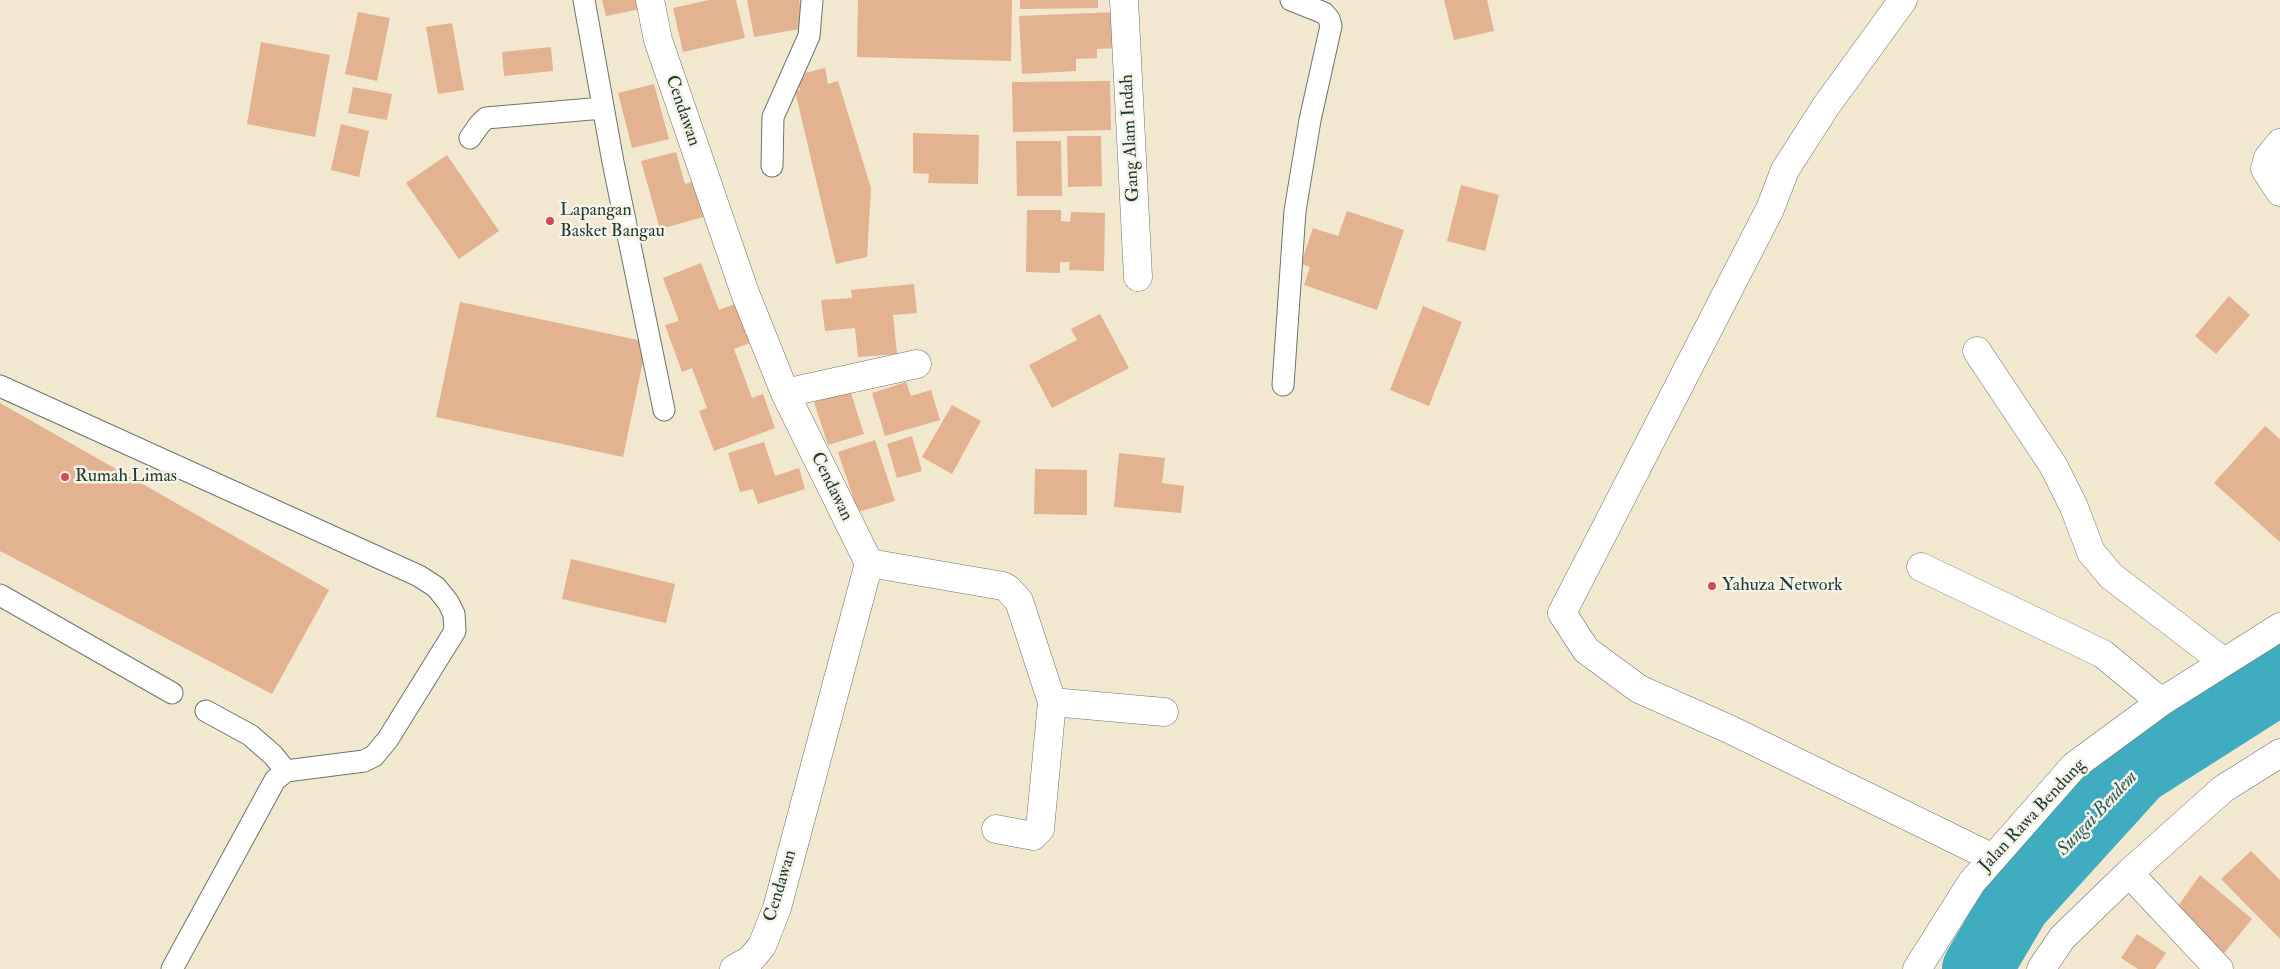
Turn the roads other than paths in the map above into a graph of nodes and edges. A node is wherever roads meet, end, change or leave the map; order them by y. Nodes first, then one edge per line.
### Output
1 (584, 0) edge
2 (650, 0) edge
3 (812, 0) edge
4 (1124, 0) edge
5 (1291, 0) edge
6 (1903, 0) edge
7 (603, 108) junction
8 (470, 138) dead end
9 (2280, 143) edge
10 (772, 166) dead end
11 (2280, 192) edge
12 (1138, 276) dead end
13 (1977, 351) dead end
14 (917, 364) dead end
15 (1283, 385) dead end
16 (0, 386) edge
17 (785, 393) junction
18 (664, 410) dead end
19 (869, 563) junction
20 (1921, 567) dead end
21 (0, 594) edge
22 (2280, 627) edge
23 (2224, 662) junction
24 (172, 693) dead end
25 (1052, 702) junction
26 (2161, 702) junction
27 (206, 711) dead end
28 (1164, 712) dead end
29 (2280, 753) edge
30 (286, 771) junction
31 (996, 829) dead end
32 (1993, 858) junction
33 (2129, 873) junction
34 (172, 969) edge
35 (734, 969) edge
36 (1917, 969) edge
37 (2041, 969) edge
38 (2219, 969) edge

1 - 7 lane
2 - 17 street, Cendawan
3 - 10 lane
4 - 12 street, Gang Alam Indah
5 - 15 lane
6 - 32 street
7 - 8 lane
7 - 18 lane
9 - 11 street
13 - 23 street
14 - 17 street
16 - 30 lane
17 - 19 street, Cendawan
19 - 25 street
19 - 35 street, Cendawan
20 - 26 street
21 - 24 lane
22 - 23 street, Jalan Rawa Bendung
23 - 26 street, Jalan Rawa Bendung
25 - 28 street
25 - 31 street
26 - 32 street, Jalan Rawa Bendung
27 - 30 lane
29 - 33 street
30 - 34 lane
32 - 36 street, Jalan Rawa Bendung
33 - 37 street
33 - 38 street

